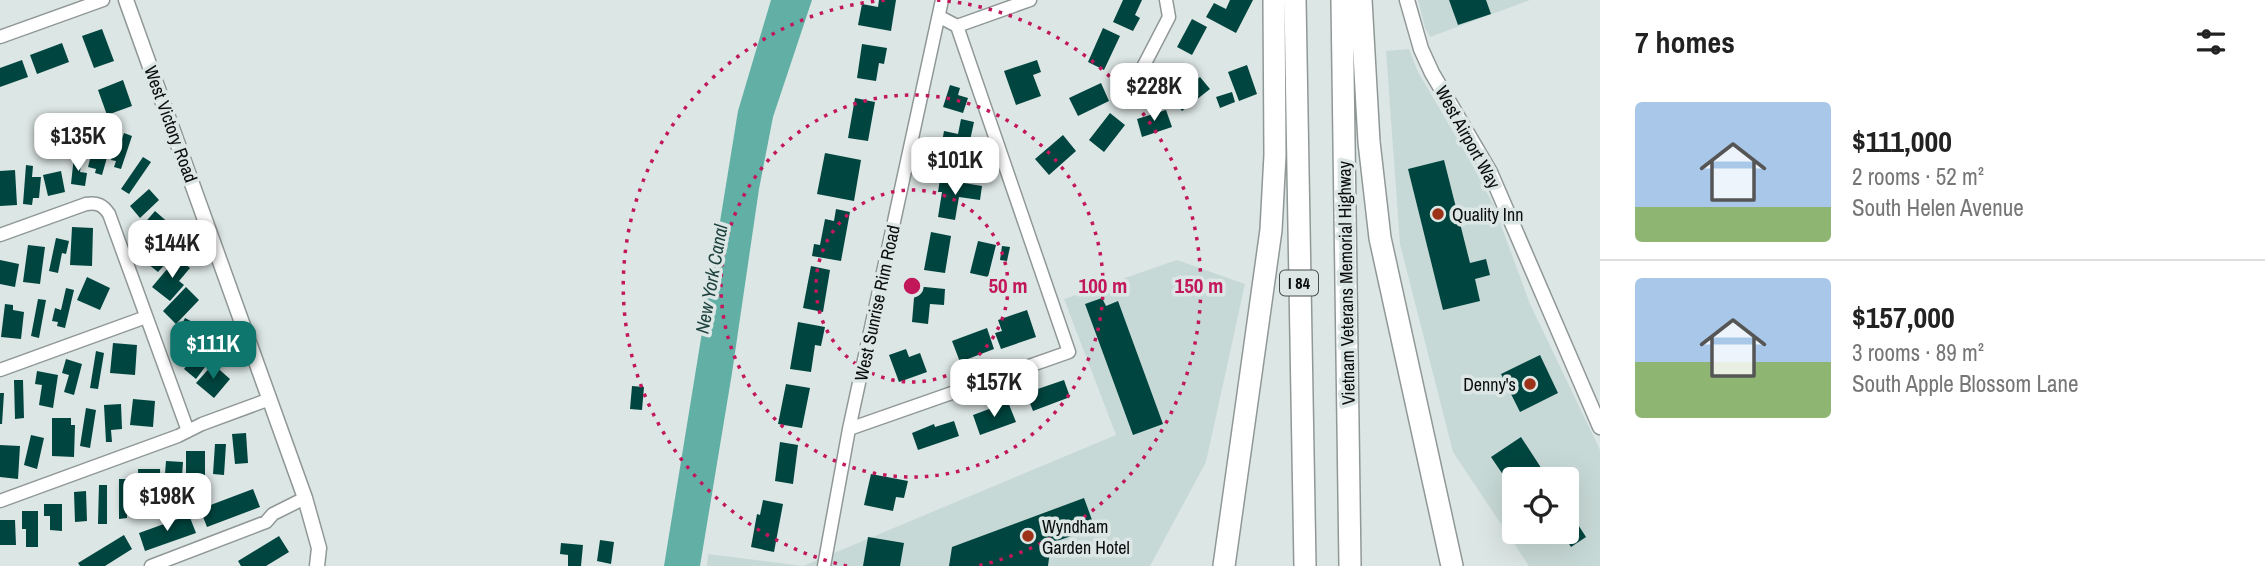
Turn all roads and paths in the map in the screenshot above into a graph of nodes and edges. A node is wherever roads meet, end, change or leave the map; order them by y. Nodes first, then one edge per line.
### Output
1 (103, 0) edge
2 (126, 0) edge
3 (942, 0) edge
4 (1030, 0) edge
5 (1166, 0) edge
6 (1274, 0) edge
7 (1295, 0) edge
8 (1342, 0) edge
9 (1361, 0) edge
10 (1407, 0) edge
11 (940, 17) junction
12 (957, 26) junction
13 (0, 37) edge
14 (1141, 71) dead end
15 (0, 235) edge
16 (146, 317) junction
17 (0, 370) edge
18 (270, 399) junction
19 (1599, 422) edge
20 (849, 429) junction
21 (188, 431) junction
22 (305, 498) junction
23 (0, 501) edge
24 (151, 566) edge
25 (317, 566) edge
26 (824, 566) edge
27 (1224, 566) edge
28 (1305, 566) edge
29 (1350, 566) edge
30 (1452, 566) edge

1 - 13 street
2 - 18 street, West Victory Road
3 - 11 street, West Sunrise Rim Road
4 - 12 street
5 - 14 street
6 - 27 highway
7 - 28 highway, I 84
8 - 29 highway, Vietnam Veterans Memorial Highway
9 - 30 highway
10 - 19 street, West Airport Way
11 - 12 street
11 - 20 street, West Sunrise Rim Road
12 - 20 street
15 - 16 street
16 - 17 street
16 - 21 street
18 - 21 street
18 - 22 street, West Victory Road
20 - 26 street, West Sunrise Rim Road
21 - 23 street
22 - 24 street
22 - 25 street, West Victory Road

